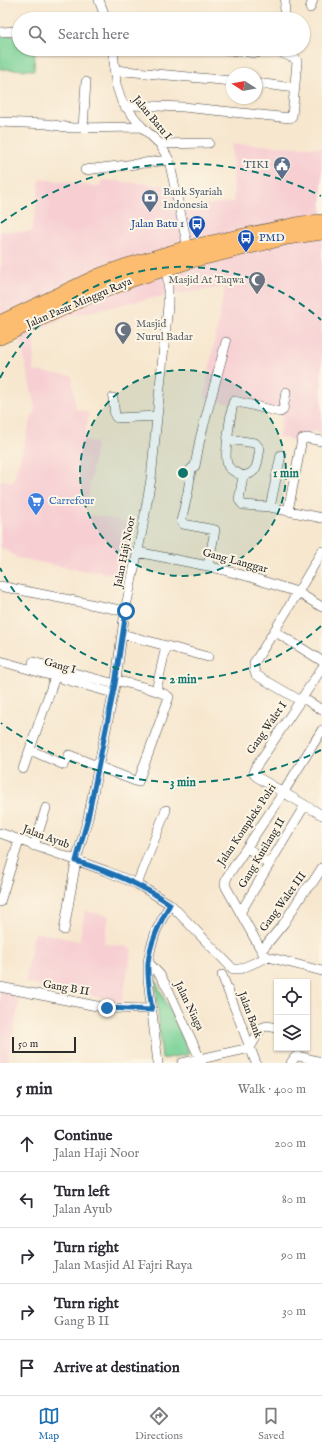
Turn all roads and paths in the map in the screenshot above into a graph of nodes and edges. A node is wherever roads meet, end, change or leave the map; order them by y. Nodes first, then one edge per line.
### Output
1 (99, 0) edge
2 (285, 2) dead end
3 (103, 12) edge
4 (284, 12) edge
5 (12, 31) edge
6 (0, 32) edge
7 (113, 56) edge
8 (289, 56) edge
9 (114, 70) junction
10 (226, 80) edge
11 (86, 82) dead end
12 (262, 84) edge
13 (295, 88) junction
14 (125, 107) junction
15 (0, 122) edge
16 (142, 127) junction
17 (83, 128) junction
18 (209, 143) dead end
19 (160, 144) junction
20 (169, 160) junction
21 (85, 170) dead end
22 (322, 222) edge
23 (322, 232) edge
24 (188, 248) junction
25 (166, 268) junction
26 (0, 323) edge
27 (0, 337) edge
28 (226, 342) dead end
29 (286, 392) dead end
30 (114, 398) dead end
31 (157, 416) junction
32 (228, 439) junction
33 (322, 441) edge
34 (281, 455) dead end
35 (243, 476) junction
36 (270, 507) junction
37 (288, 511) junction
38 (322, 518) edge
39 (137, 552) junction
40 (322, 553) edge
41 (208, 566) junction
42 (0, 586) edge
43 (297, 592) junction
44 (322, 607) edge
45 (126, 611) junction
46 (274, 632) junction
47 (122, 634) junction
48 (166, 646) junction
49 (208, 657) dead end
50 (0, 660) edge
51 (322, 661) edge
52 (32, 662) dead end
53 (322, 668) edge
54 (55, 677) junction
55 (116, 682) junction
56 (156, 691) junction
57 (113, 693) junction
58 (302, 700) junction
59 (322, 710) edge
60 (321, 733) edge
61 (30, 750) junction
62 (99, 767) junction
63 (23, 769) dead end
64 (283, 793) junction
65 (305, 805) junction
66 (46, 808) dead end
67 (166, 810) dead end
68 (322, 815) edge
69 (0, 833) edge
70 (19, 841) junction
71 (34, 846) junction
72 (247, 847) junction
73 (76, 861) junction
74 (269, 865) junction
75 (322, 868) edge
76 (137, 884) junction
77 (0, 902) edge
78 (170, 904) junction
79 (240, 913) junction
80 (64, 930) dead end
81 (264, 954) junction
82 (148, 962) junction
83 (322, 971) edge
84 (222, 975) dead end
85 (0, 987) edge
86 (152, 1010) junction
87 (274, 1027) edge
88 (250, 1048) junction
89 (201, 1061) edge
90 (322, 1062) edge
91 (158, 1063) edge
92 (182, 1063) edge
93 (256, 1063) edge
94 (291, 1063) edge

1 - 3 street
2 - 4 street
5 - 6 street
7 - 9 street, Jalan Batu I
8 - 13 street
9 - 10 street
9 - 14 street, Jalan Batu I
11 - 17 street
12 - 13 street
13 - 14 street
14 - 16 street, Jalan Batu I
15 - 17 street
16 - 17 street
16 - 19 street, Jalan Batu I
18 - 19 street
19 - 20 street, Jalan Batu I
20 - 21 street
20 - 24 street, Jalan Batu I
22 - 24 main road, Jalan Pasar Minggu Raya
23 - 25 main road, Jalan Pasar Minggu Raya
24 - 26 main road, Jalan Pasar Minggu Raya
25 - 27 main road, Jalan Pasar Minggu Raya
25 - 31 street, Jalan Haji Noor
28 - 41 street
29 - 32 street
30 - 31 street
31 - 39 street, Jalan Haji Noor
32 - 35 street
32 - 35 street
33 - 37 street
34 - 36 street
35 - 36 street
36 - 37 street
37 - 38 street
39 - 41 street, Gang Langgar
39 - 45 street, Jalan Haji Noor
40 - 43 street
41 - 43 street, Gang Langgar
42 - 45 street
43 - 44 street, Gang Langgar
43 - 46 street
45 - 47 street, Jalan Haji Noor
46 - 51 street
46 - 58 street
47 - 48 street
47 - 55 street, Jalan Haji Noor
48 - 49 street
48 - 56 street
50 - 54 street, Gang I
52 - 55 street
53 - 58 street, Gang Walet I
54 - 57 street, Gang I
54 - 61 street
55 - 56 street
55 - 57 street, Jalan Haji Noor
56 - 62 street
57 - 62 street, Jalan Haji Noor
58 - 59 street
58 - 64 street, Gang Walet I
60 - 64 street, Jalan Kompleks Polri
61 - 62 street
61 - 63 street
62 - 73 street, Jalan Haji Noor
64 - 65 street
64 - 72 street, Jalan Kompleks Polri
65 - 68 street
65 - 74 street, Gang Kutilang II
66 - 71 street
67 - 76 street
69 - 70 street, Jalan Ayub
70 - 71 street, Jalan Ayub
70 - 77 street
71 - 73 street, Jalan Ayub
72 - 74 street
72 - 79 street, Jalan Kompleks Polri
73 - 76 street, Jalan Ayub
73 - 80 street, Jalan Haji Noor
74 - 79 street, Gang Kutilang II
75 - 81 street, Gang Walet III
76 - 78 street, Jalan Ayub
78 - 81 street, Jalan Ayub
78 - 82 street
79 - 81 street, Jalan Kompleks Polri
81 - 83 street
82 - 86 street
82 - 89 street, Jalan Niaga
84 - 88 street, Jalan Bank
85 - 86 street, Gang B II
86 - 91 street
87 - 88 street
88 - 89 street
88 - 93 street, Jalan Bank
89 - 92 street
90 - 94 street

